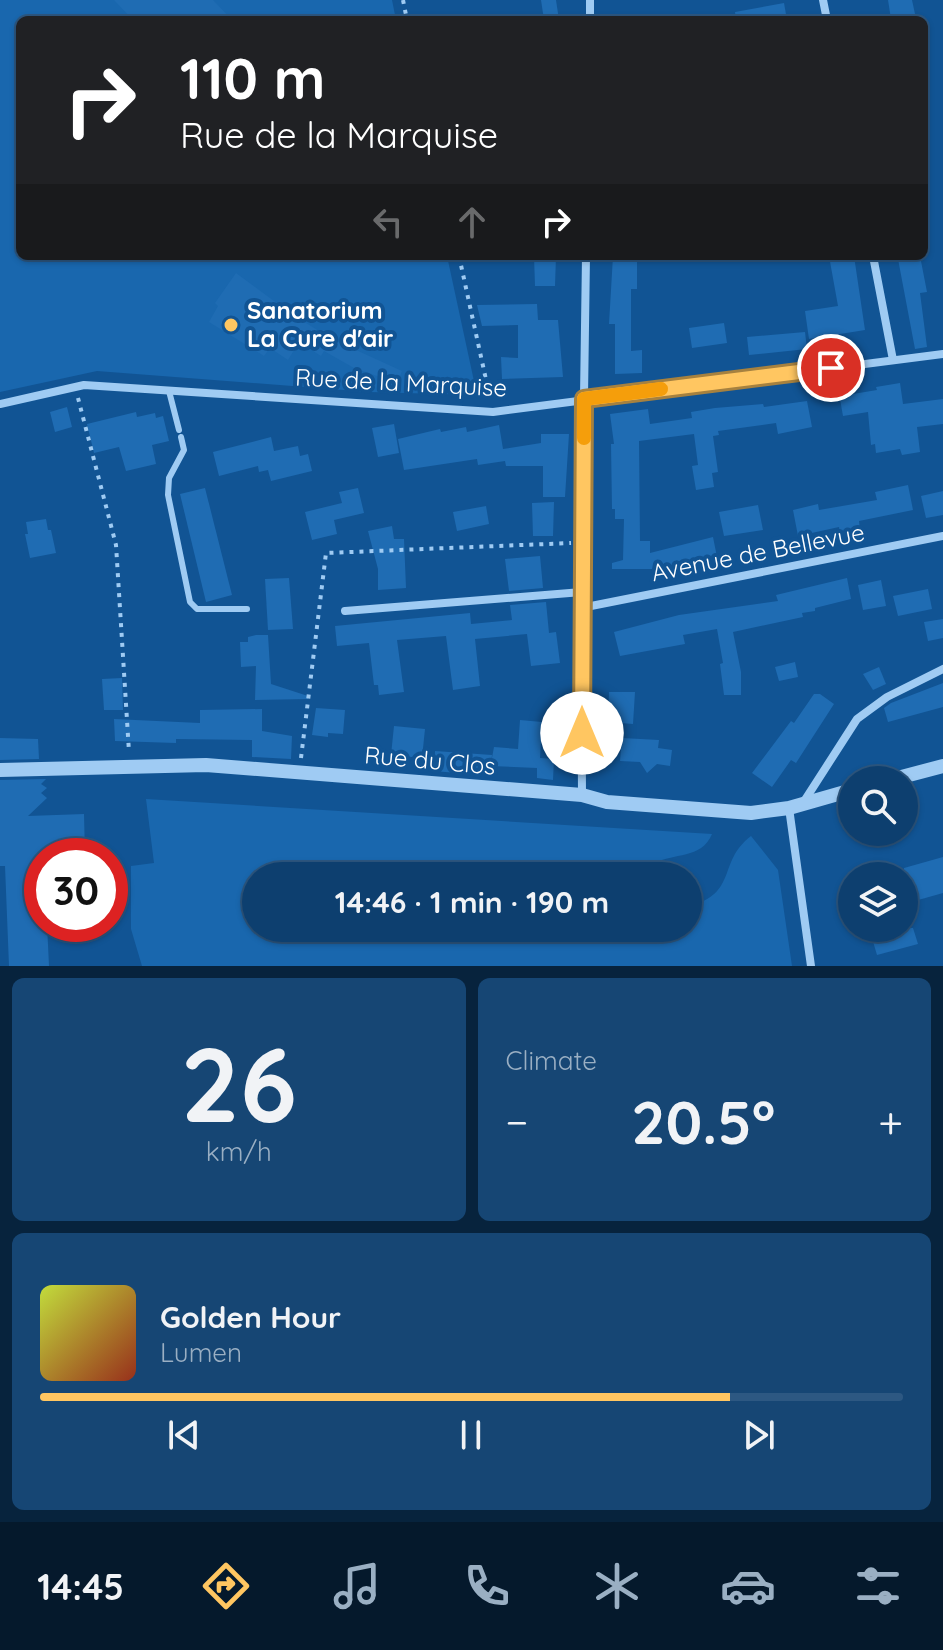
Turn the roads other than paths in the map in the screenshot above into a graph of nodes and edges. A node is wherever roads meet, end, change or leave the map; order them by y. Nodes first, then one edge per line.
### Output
1 (586, 260) edge
2 (874, 260) edge
3 (943, 354) edge
4 (893, 360) junction
5 (169, 391) junction
6 (584, 399) junction
7 (0, 404) edge
8 (943, 536) edge
9 (582, 592) junction
10 (581, 608) junction
11 (247, 609) dead end
12 (345, 611) dead end
13 (943, 669) edge
14 (943, 766) edge
15 (0, 770) edge
16 (918, 773) edge
17 (838, 794) edge
18 (582, 795) junction
19 (796, 806) junction
20 (811, 966) edge

1 - 6 street
2 - 4 street
3 - 4 street, Rue de la Marquise
4 - 6 street, Rue de la Marquise
5 - 6 street, Rue de la Marquise
5 - 7 street, Rue de la Marquise
5 - 11 lane
6 - 9 street
8 - 10 street, Avenue de Bellevue
9 - 10 street
9 - 12 street
10 - 18 street
13 - 19 street
14 - 16 street
15 - 18 street, Rue du Clos
17 - 19 street, Rue du Clos
18 - 19 street, Rue du Clos
19 - 20 street

